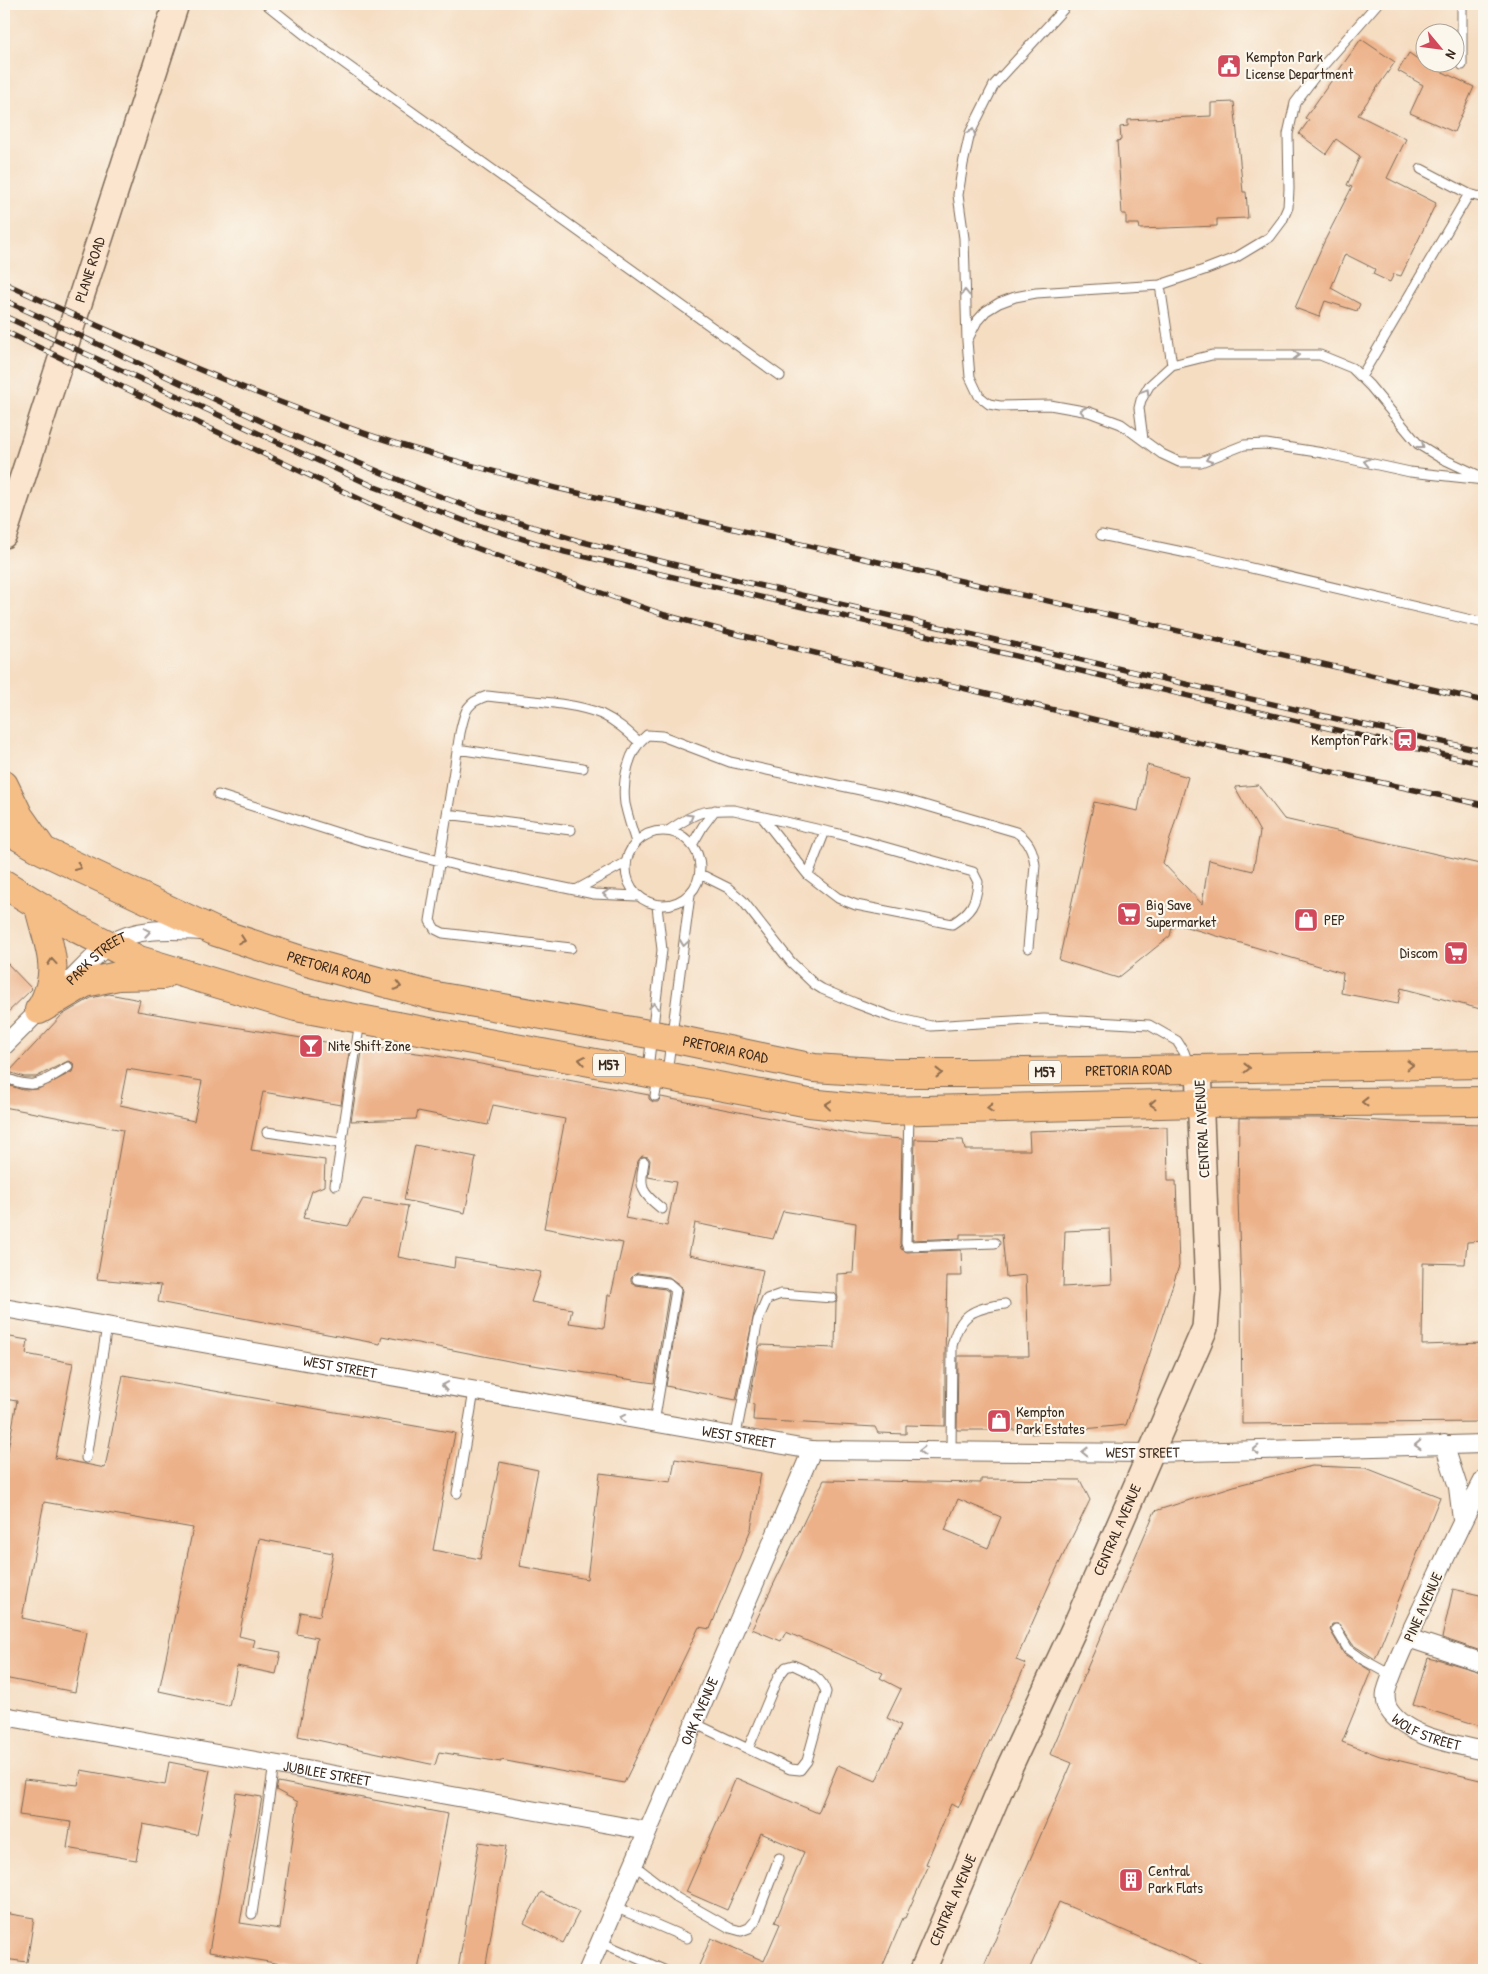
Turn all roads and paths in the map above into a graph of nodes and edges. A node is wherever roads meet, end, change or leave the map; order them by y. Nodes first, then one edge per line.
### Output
1 (176, 4) edge
2 (266, 4) edge
3 (1068, 4) edge
4 (1377, 4) edge
5 (1462, 4) edge
6 (1462, 22) edge
7 (1421, 169) dead end
8 (1469, 194) junction
9 (1484, 198) edge
10 (1160, 285) junction
11 (967, 341) junction
12 (1172, 365) junction
13 (780, 376) dead end
14 (1360, 377) junction
15 (1143, 439) junction
16 (1484, 479) edge
17 (4, 535) edge
18 (1101, 535) dead end
19 (1484, 623) edge
20 (638, 741) junction
21 (457, 749) junction
22 (582, 768) dead end
23 (4, 785) edge
24 (218, 796) dead end
25 (715, 810) junction
26 (447, 814) junction
27 (762, 816) junction
28 (4, 828) edge
29 (571, 830) dead end
30 (668, 831) junction
31 (825, 831) junction
32 (636, 842) junction
33 (692, 845) junction
34 (44, 851) junction
35 (439, 861) junction
36 (625, 863) junction
37 (700, 874) junction
38 (808, 875) junction
39 (4, 884) edge
40 (576, 890) junction
41 (690, 895) junction
42 (636, 896) junction
43 (657, 906) junction
44 (39, 907) junction
45 (216, 932) junction
46 (109, 945) junction
47 (572, 948) dead end
48 (1028, 948) dead end
49 (184, 975) junction
50 (40, 1009) junction
51 (360, 1020) junction
52 (661, 1037) junction
53 (4, 1046) edge
54 (1484, 1064) edge
55 (68, 1067) dead end
56 (1194, 1068) junction
57 (4, 1077) edge
58 (657, 1079) junction
59 (1201, 1102) junction
60 (1484, 1102) edge
61 (910, 1110) junction
62 (267, 1132) dead end
63 (340, 1143) junction
64 (644, 1162) dead end
65 (335, 1184) dead end
66 (662, 1209) dead end
67 (995, 1243) dead end
68 (637, 1279) dead end
69 (832, 1298) dead end
70 (1004, 1304) dead end
71 (4, 1308) edge
72 (107, 1326) junction
73 (474, 1391) junction
74 (654, 1423) junction
75 (736, 1435) junction
76 (1444, 1444) junction
77 (1484, 1444) edge
78 (812, 1450) junction
79 (951, 1451) junction
80 (1151, 1453) junction
81 (86, 1458) dead end
82 (1484, 1478) edge
83 (457, 1493) dead end
84 (1462, 1520) junction
85 (1336, 1629) dead end
86 (1408, 1638) junction
87 (1484, 1663) edge
88 (1393, 1676) junction
89 (1386, 1694) joint
90 (4, 1716) edge
91 (694, 1723) junction
92 (748, 1749) junction
93 (1484, 1751) edge
94 (274, 1764) junction
95 (648, 1831) junction
96 (779, 1858) dead end
97 (634, 1865) junction
98 (615, 1907) junction
99 (252, 1914) dead end
100 (687, 1938) dead end
101 (600, 1942) junction
102 (588, 1970) edge
103 (664, 1970) edge
104 (923, 1970) edge

1 - 17 main road, PLANE ROAD
2 - 13 lane
11 -> 3 lane
4 - 10 lane
5 - 6 lane
7 - 8 lane
8 - 9 lane
8 - 14 lane
10 - 11 lane
10 - 12 lane
15 -> 11 lane
12 -> 14 lane
15 -> 12 lane
14 -> 16 lane
16 -> 15 lane
18 - 19 lane
20 - 21 lane
20 - 32 lane
20 - 48 lane
21 - 22 lane
21 - 26 lane
23 - 34 main road
24 - 35 lane
25 - 27 lane
30 -> 25 lane
25 - 33 lane
26 - 29 lane
26 - 35 lane
27 - 31 lane
27 - 38 lane
28 - 34 main road, PRETORIA ROAD / M57
30 - 32 lane
30 - 33 lane
31 - 38 lane
31 - 38 lane
32 - 36 lane
33 - 37 lane
34 -> 45 main road, PRETORIA ROAD / M57
35 - 40 lane
35 - 47 lane
36 - 40 lane
36 - 42 lane
37 - 41 lane
37 - 56 lane
39 - 44 main road, M57
42 -> 40 lane
41 - 43 lane
41 -> 52 lane
42 - 43 lane
52 -> 43 lane
44 - 46 main road, M57
50 -> 44 main road
46 -> 45 street, PARK STREET
45 -> 52 main road, PRETORIA ROAD / M57
46 - 49 main road, M57
46 - 50 street, PARK STREET
49 - 50 main road
49 - 51 main road, M57
50 - 53 street, PARK STREET
58 -> 51 main road, M57
51 - 63 lane
52 -> 56 main road, PRETORIA ROAD / M57
52 - 58 lane
52 - 58 lane
56 -> 54 main road, PRETORIA ROAD / M57
55 - 57 lane
56 - 59 main road, CENTRAL AVENUE
61 -> 58 main road, M57
60 -> 59 main road, M57
59 -> 61 main road, M57
59 - 80 main road, CENTRAL AVENUE
61 - 67 lane
62 - 63 lane
63 - 65 lane
64 - 66 lane
68 - 74 lane
69 - 75 lane
70 - 79 lane
71 - 72 street, WEST STREET
73 -> 72 street, WEST STREET
72 - 81 lane
74 -> 73 street, WEST STREET
73 - 83 lane
74 - 75 street, WEST STREET
75 - 78 street, WEST STREET
76 - 77 street, WEST STREET
76 -> 80 street, WEST STREET
76 - 84 street
79 -> 78 street, WEST STREET
78 - 91 street, OAK AVENUE
80 -> 79 street, WEST STREET
80 - 104 main road, CENTRAL AVENUE
82 - 84 street, PINE AVENUE
84 - 86 street, PINE AVENUE
85 - 88 lane
86 - 87 street
86 - 88 street, PINE AVENUE
88 - 89 street, PINE AVENUE
89 - 93 street, WOLF STREET
90 - 94 street, JUBILEE STREET
91 - 92 lane
91 - 95 street, OAK AVENUE
92 - 92 lane
94 - 95 street, JUBILEE STREET
94 - 99 lane
95 - 97 street, OAK AVENUE
96 - 97 lane
97 - 98 street, OAK AVENUE
98 - 100 lane
98 - 101 street, OAK AVENUE
101 - 102 street, OAK AVENUE
101 - 103 lane

